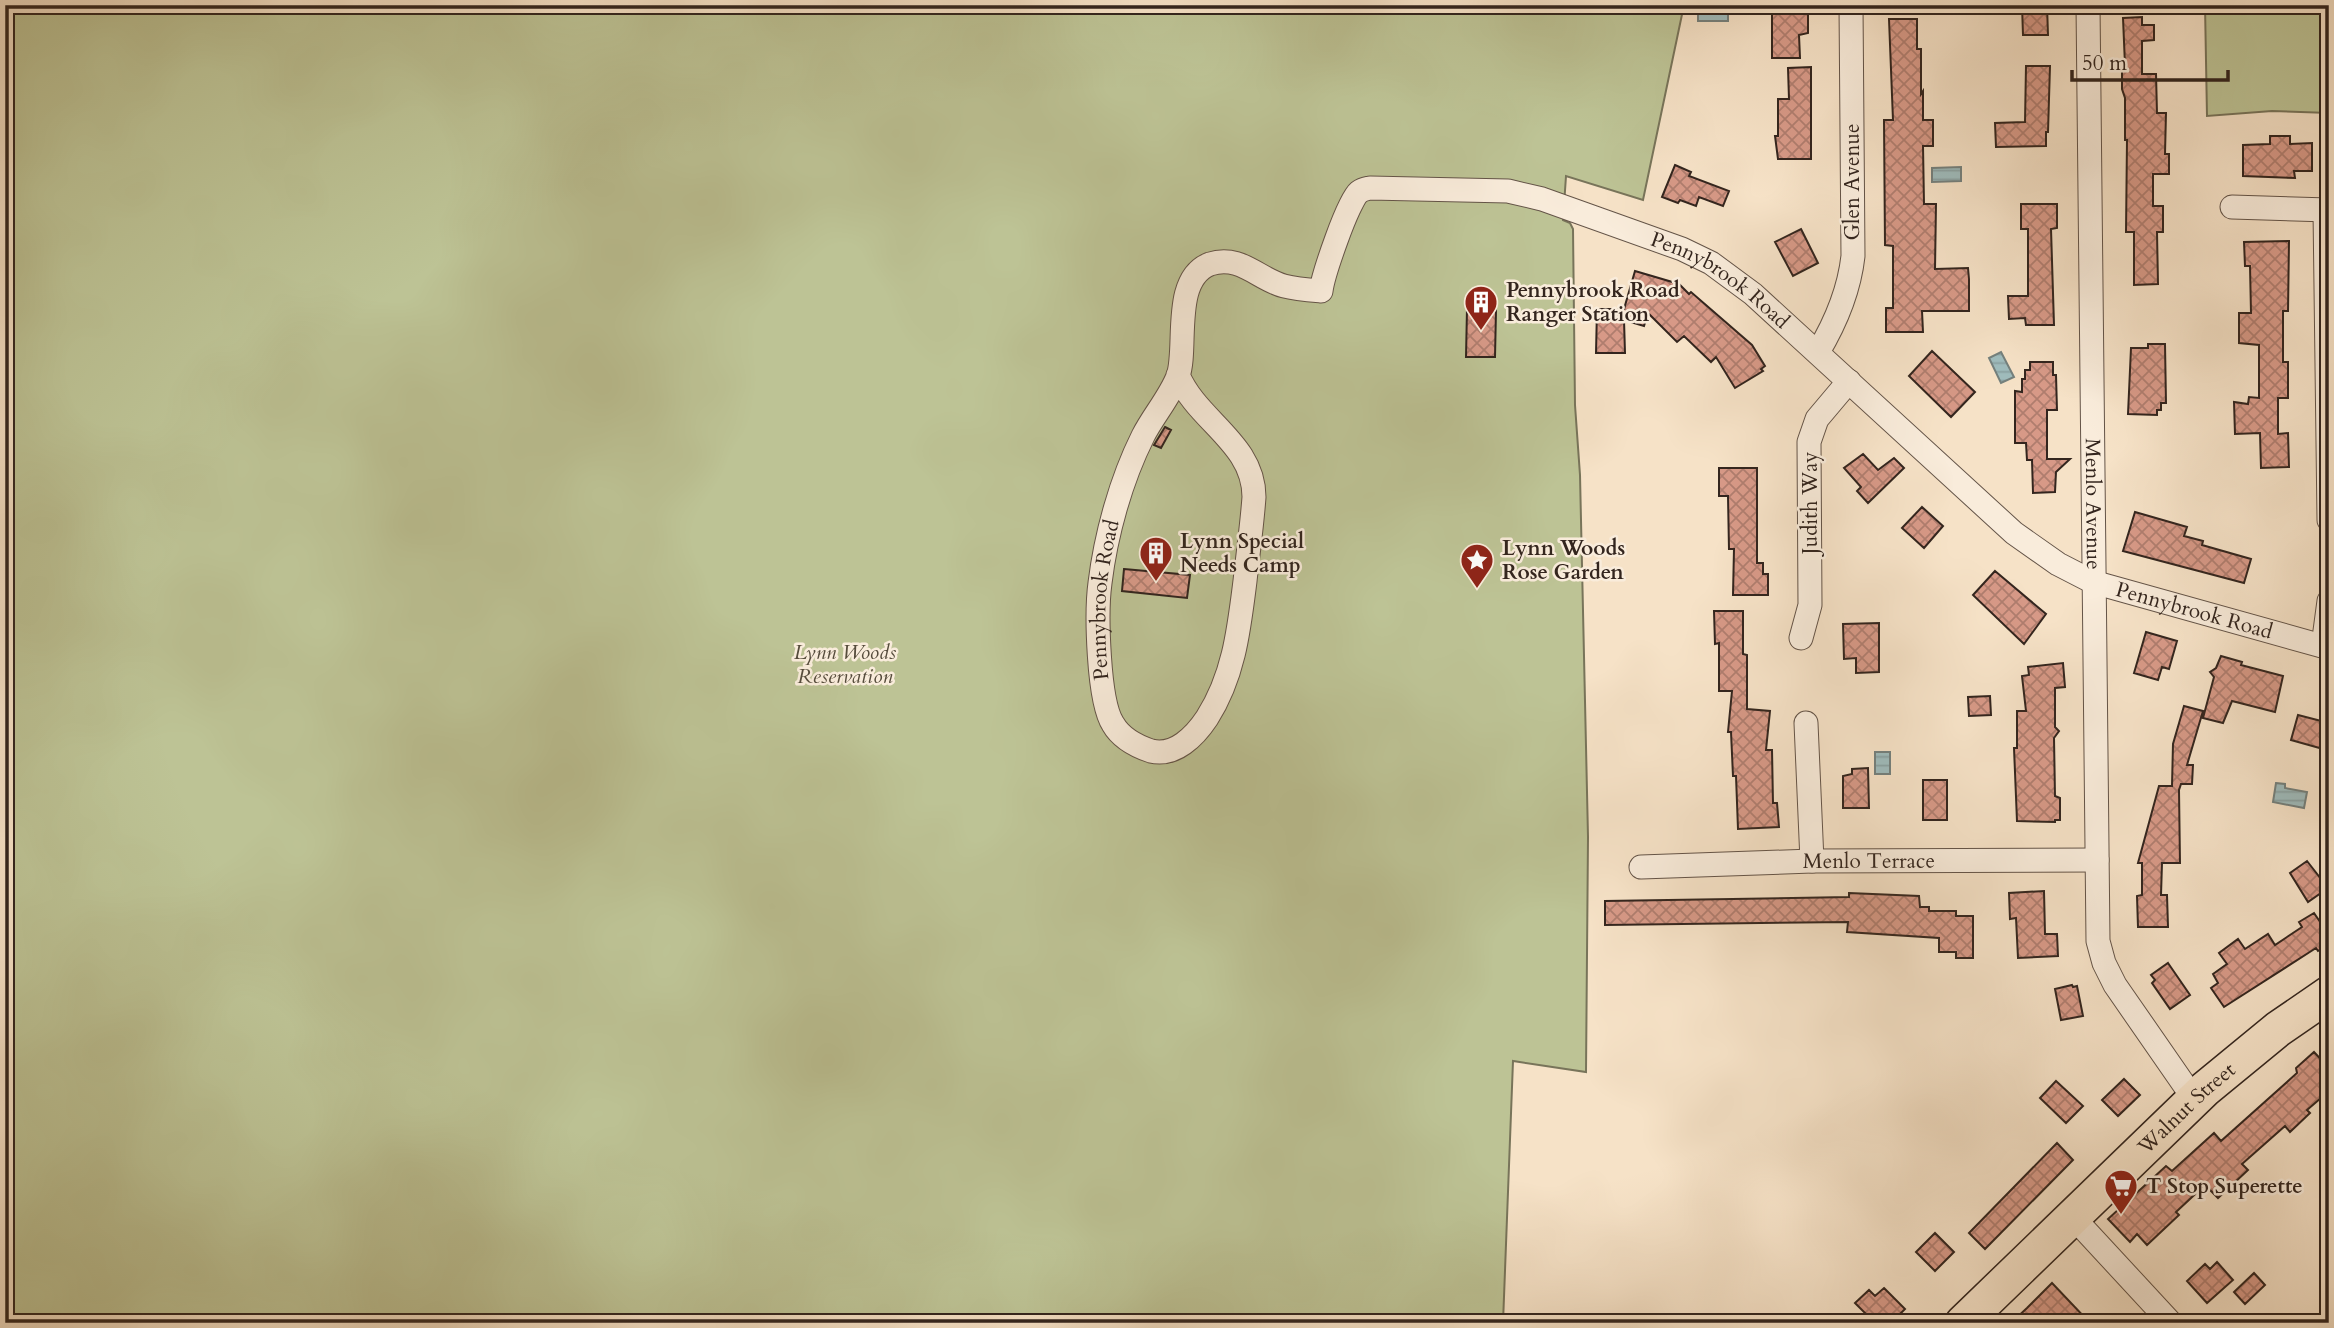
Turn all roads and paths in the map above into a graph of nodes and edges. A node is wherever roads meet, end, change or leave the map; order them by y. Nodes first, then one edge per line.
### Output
1 (1851, 5) edge
2 (2088, 5) edge
3 (2232, 207) dead end
4 (2327, 209) edge
5 (1818, 352) junction
6 (1178, 375) junction
7 (1849, 381) junction
8 (2329, 520) edge
9 (2093, 582) junction
10 (2329, 601) edge
11 (1801, 638) dead end
12 (2326, 647) edge
13 (1806, 723) dead end
14 (2096, 860) junction
15 (1812, 861) junction
16 (1642, 867) dead end
17 (2329, 994) edge
18 (2194, 1100) junction
19 (2072, 1216) junction
20 (1963, 1323) edge
21 (2171, 1323) edge

1 - 5 street, Glen Avenue
2 - 9 street, Menlo Avenue
3 - 4 street
4 - 8 street
5 - 6 street, Pennybrook Road
5 - 7 street, Pennybrook Road
6 - 6 street, Pennybrook Road
7 - 9 street, Pennybrook Road
7 - 11 street, Judith Way
9 - 12 street, Pennybrook Road
9 - 14 street, Menlo Avenue
10 - 12 street
13 - 15 street
14 - 15 street, Menlo Terrace
14 - 18 street, Menlo Avenue
15 - 16 street, Menlo Terrace
17 - 18 main road, Walnut Street
18 - 19 main road, Walnut Street
19 - 20 main road, Walnut Street
19 - 21 street

